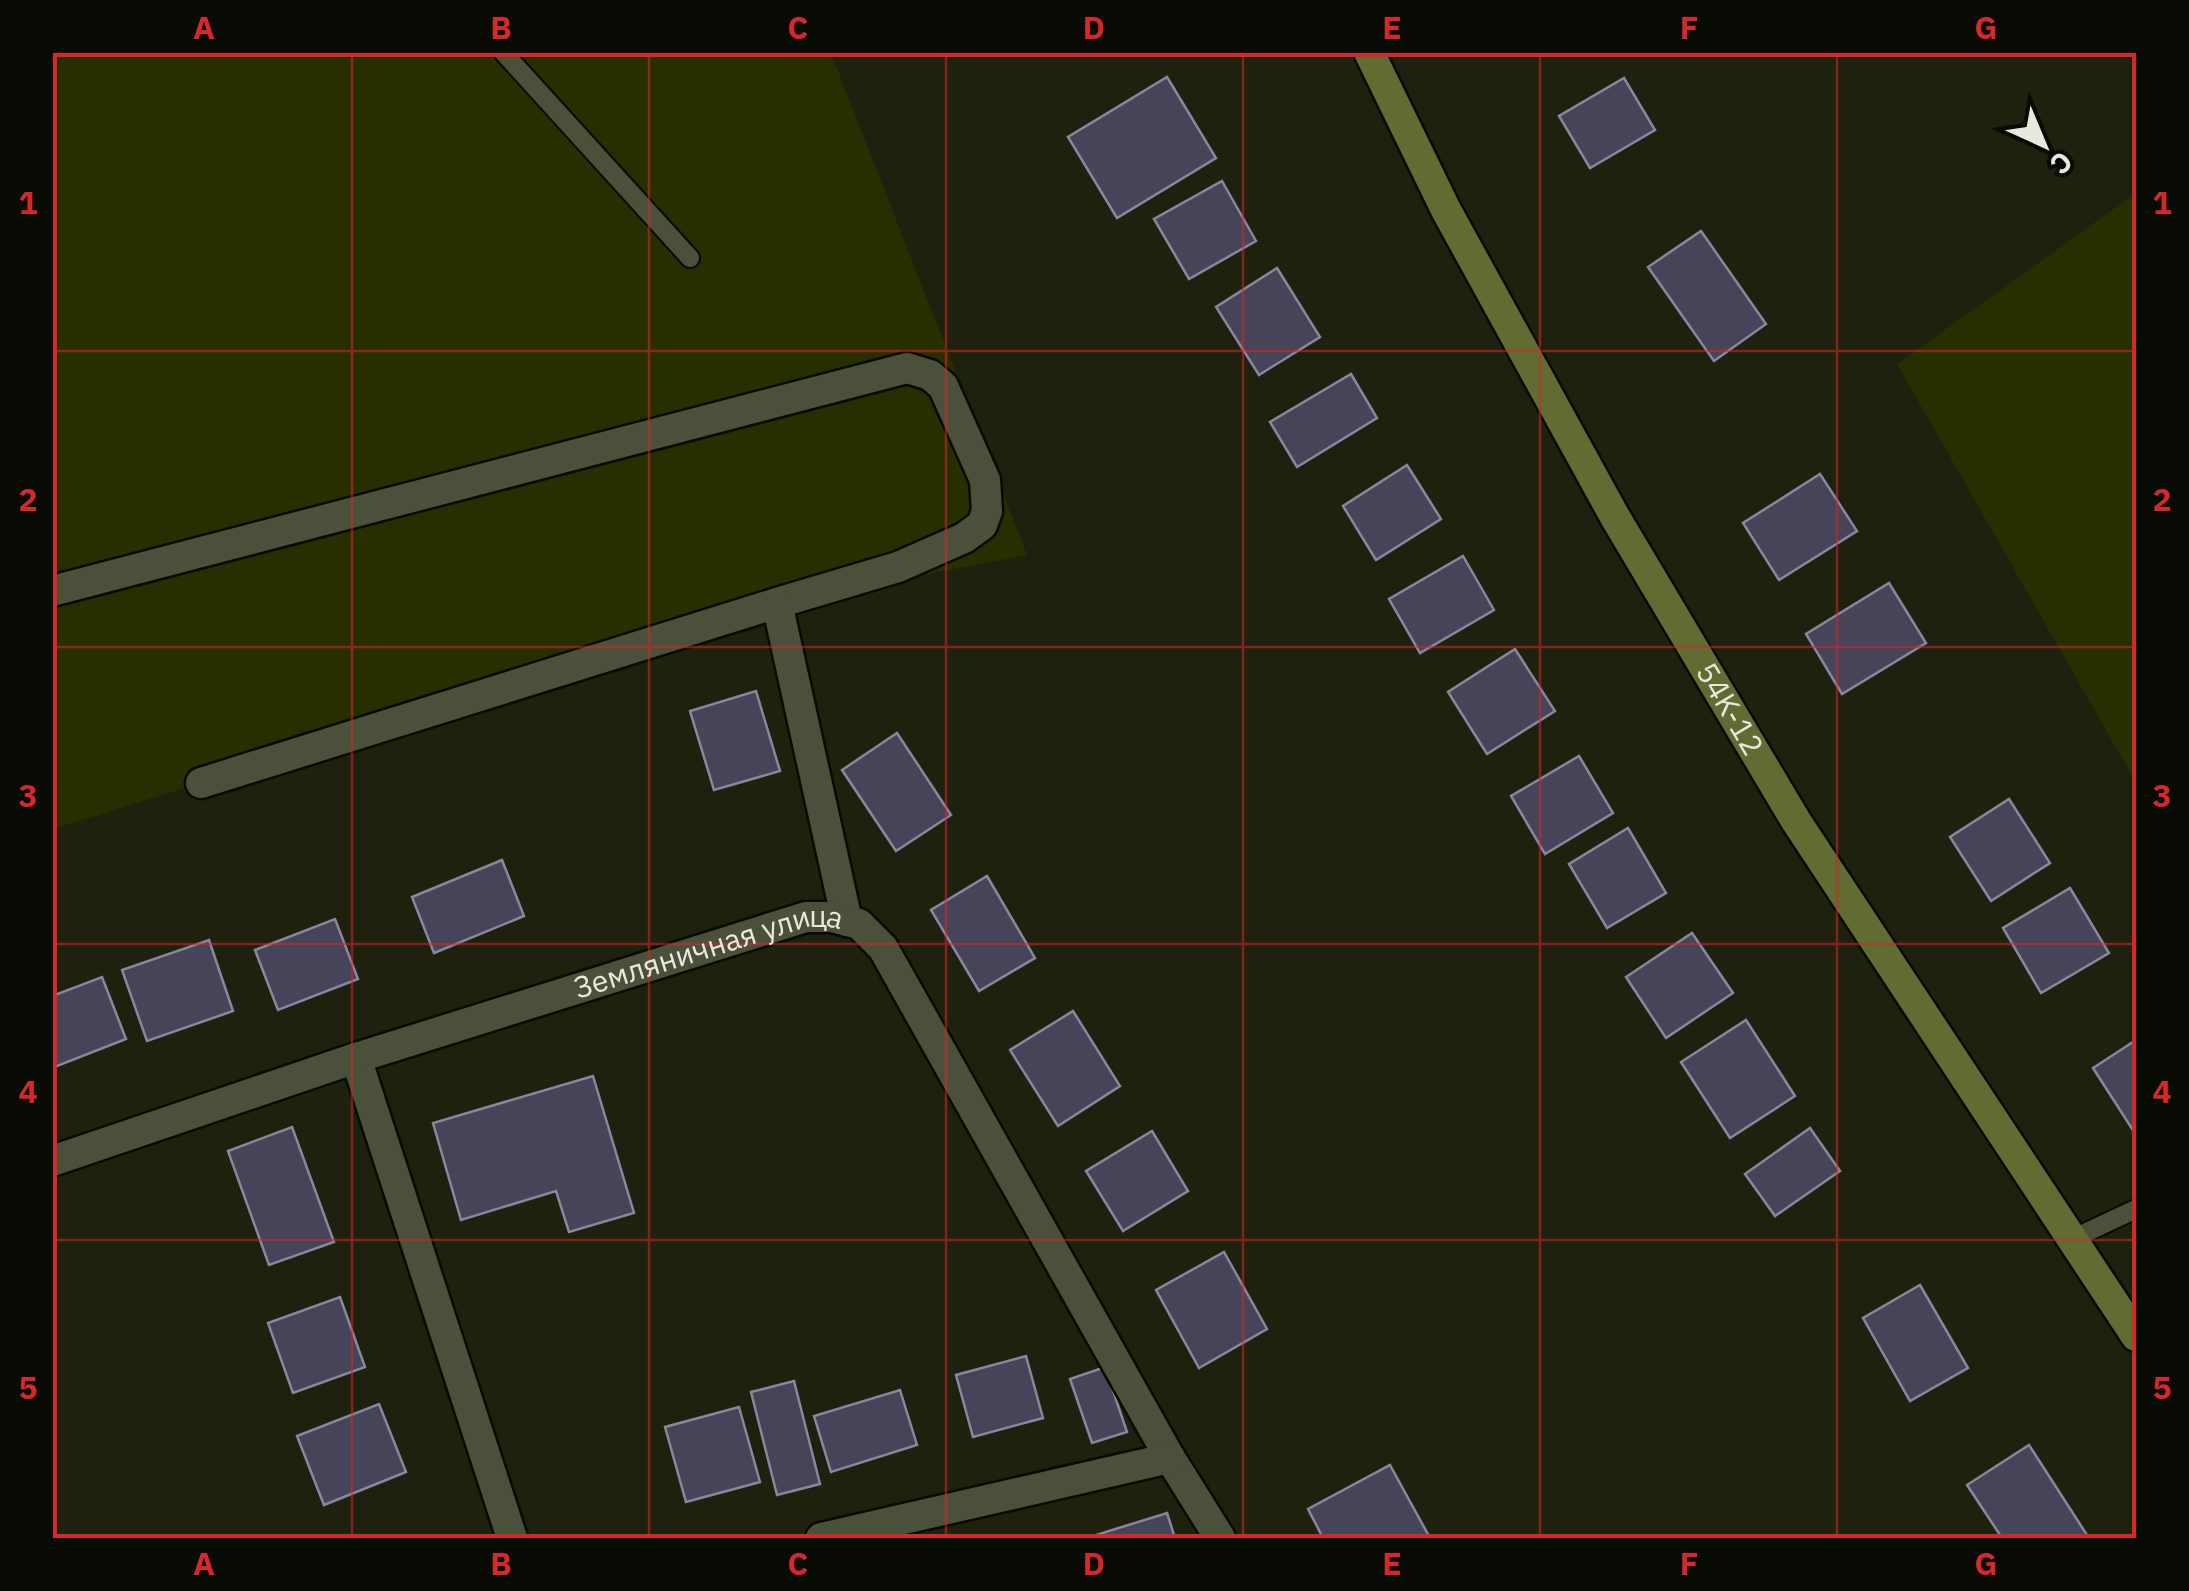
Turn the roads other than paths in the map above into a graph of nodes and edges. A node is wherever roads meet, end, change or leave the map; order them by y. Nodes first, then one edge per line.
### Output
1 (503, 52) edge
2 (1369, 52) edge
3 (690, 258) dead end
4 (52, 591) edge
5 (776, 602) junction
6 (200, 783) dead end
7 (847, 921) junction
8 (356, 1058) junction
9 (52, 1161) edge
10 (2136, 1209) edge
11 (2072, 1239) junction
12 (2136, 1336) edge
13 (1170, 1458) junction
14 (512, 1538) edge
15 (822, 1538) edge
16 (1220, 1538) edge

1 - 3 lane
2 - 11 street, 54K-12
4 - 5 street
5 - 6 street
5 - 7 street
7 - 8 street, Земляничная улица
7 - 13 street, Земляничная улица
8 - 9 street, Земляничная улица
8 - 14 street
10 - 11 lane
11 - 12 street, 54K-12
13 - 15 street
13 - 16 street, Земляничная улица

